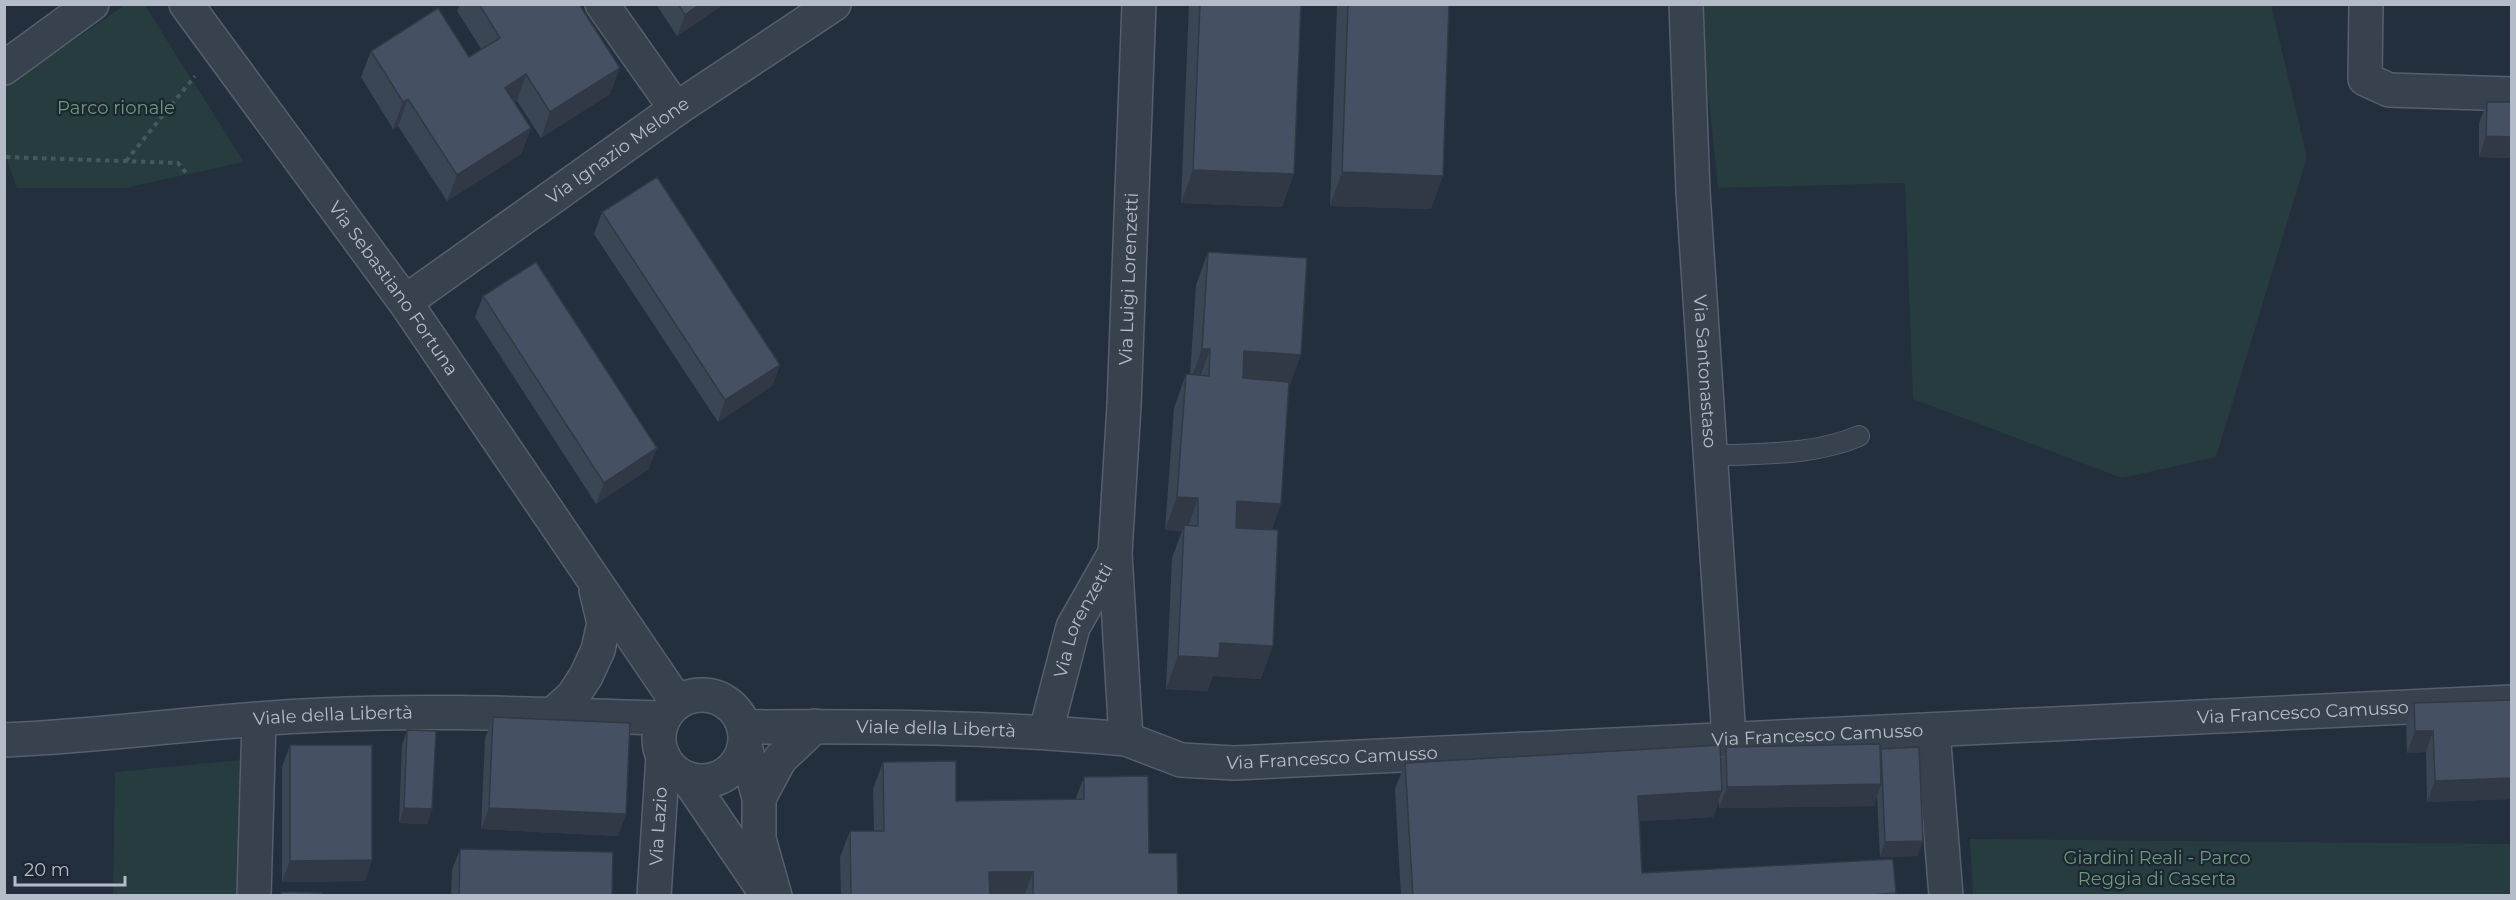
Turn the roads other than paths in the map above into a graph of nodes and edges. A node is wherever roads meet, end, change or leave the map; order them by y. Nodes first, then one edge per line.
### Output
1 (92, 4) edge
2 (186, 4) edge
3 (602, 4) edge
4 (834, 4) edge
5 (1139, 4) edge
6 (1686, 4) edge
7 (2366, 4) edge
8 (4, 68) edge
9 (2511, 94) edge
10 (676, 109) junction
11 (405, 302) junction
12 (1859, 436) dead end
13 (1709, 456) junction
14 (1115, 553) junction
15 (593, 579) junction
16 (2511, 702) edge
17 (670, 710) junction
18 (552, 715) junction
19 (259, 720) junction
20 (814, 726) junction
21 (1046, 731) junction
22 (1933, 731) junction
23 (745, 736) junction
24 (1729, 738) junction
25 (1126, 739) junction
26 (4, 740) edge
27 (663, 756) junction
28 (688, 779) junction
29 (759, 798) junction
30 (254, 896) edge
31 (654, 896) edge
32 (768, 896) edge
33 (775, 896) edge
34 (1946, 896) edge

1 - 8 street
2 - 11 street, Via Sebastiano Fortuna
3 - 10 street
4 - 10 street, Via Ignazio Melone
5 - 14 street, Via Luigi Lorenzetti
6 - 13 street, Via Santonastaso
7 - 9 street
10 - 11 street, Via Ignazio Melone
11 - 15 street, Via Sebastiano Fortuna
12 - 13 lane
13 - 24 street, Via Santonastaso
14 - 21 street, Via Lorenzetti
14 - 25 street, Via Lorenzetti
15 - 17 street, Via Sebastiano Fortuna
15 - 18 street, Via Sebastiano Fortuna
16 - 22 street, Via Francesco Camusso
17 - 18 street, Viale della Libertà
17 - 23 street, Viale della Libertà
17 - 27 street
18 - 19 street, Viale della Libertà
19 - 26 street, Viale della Libertà
19 - 30 street
20 - 21 street, Viale della Libertà
20 - 23 street, Viale della Libertà
20 - 29 street
21 - 25 street, Viale della Libertà
22 - 24 street, Via Francesco Camusso
22 - 34 street
23 - 28 street
23 - 29 street
24 - 25 street, Via Francesco Camusso
27 - 28 street
27 - 31 street, Via Lazio
28 - 32 street
29 - 33 street

